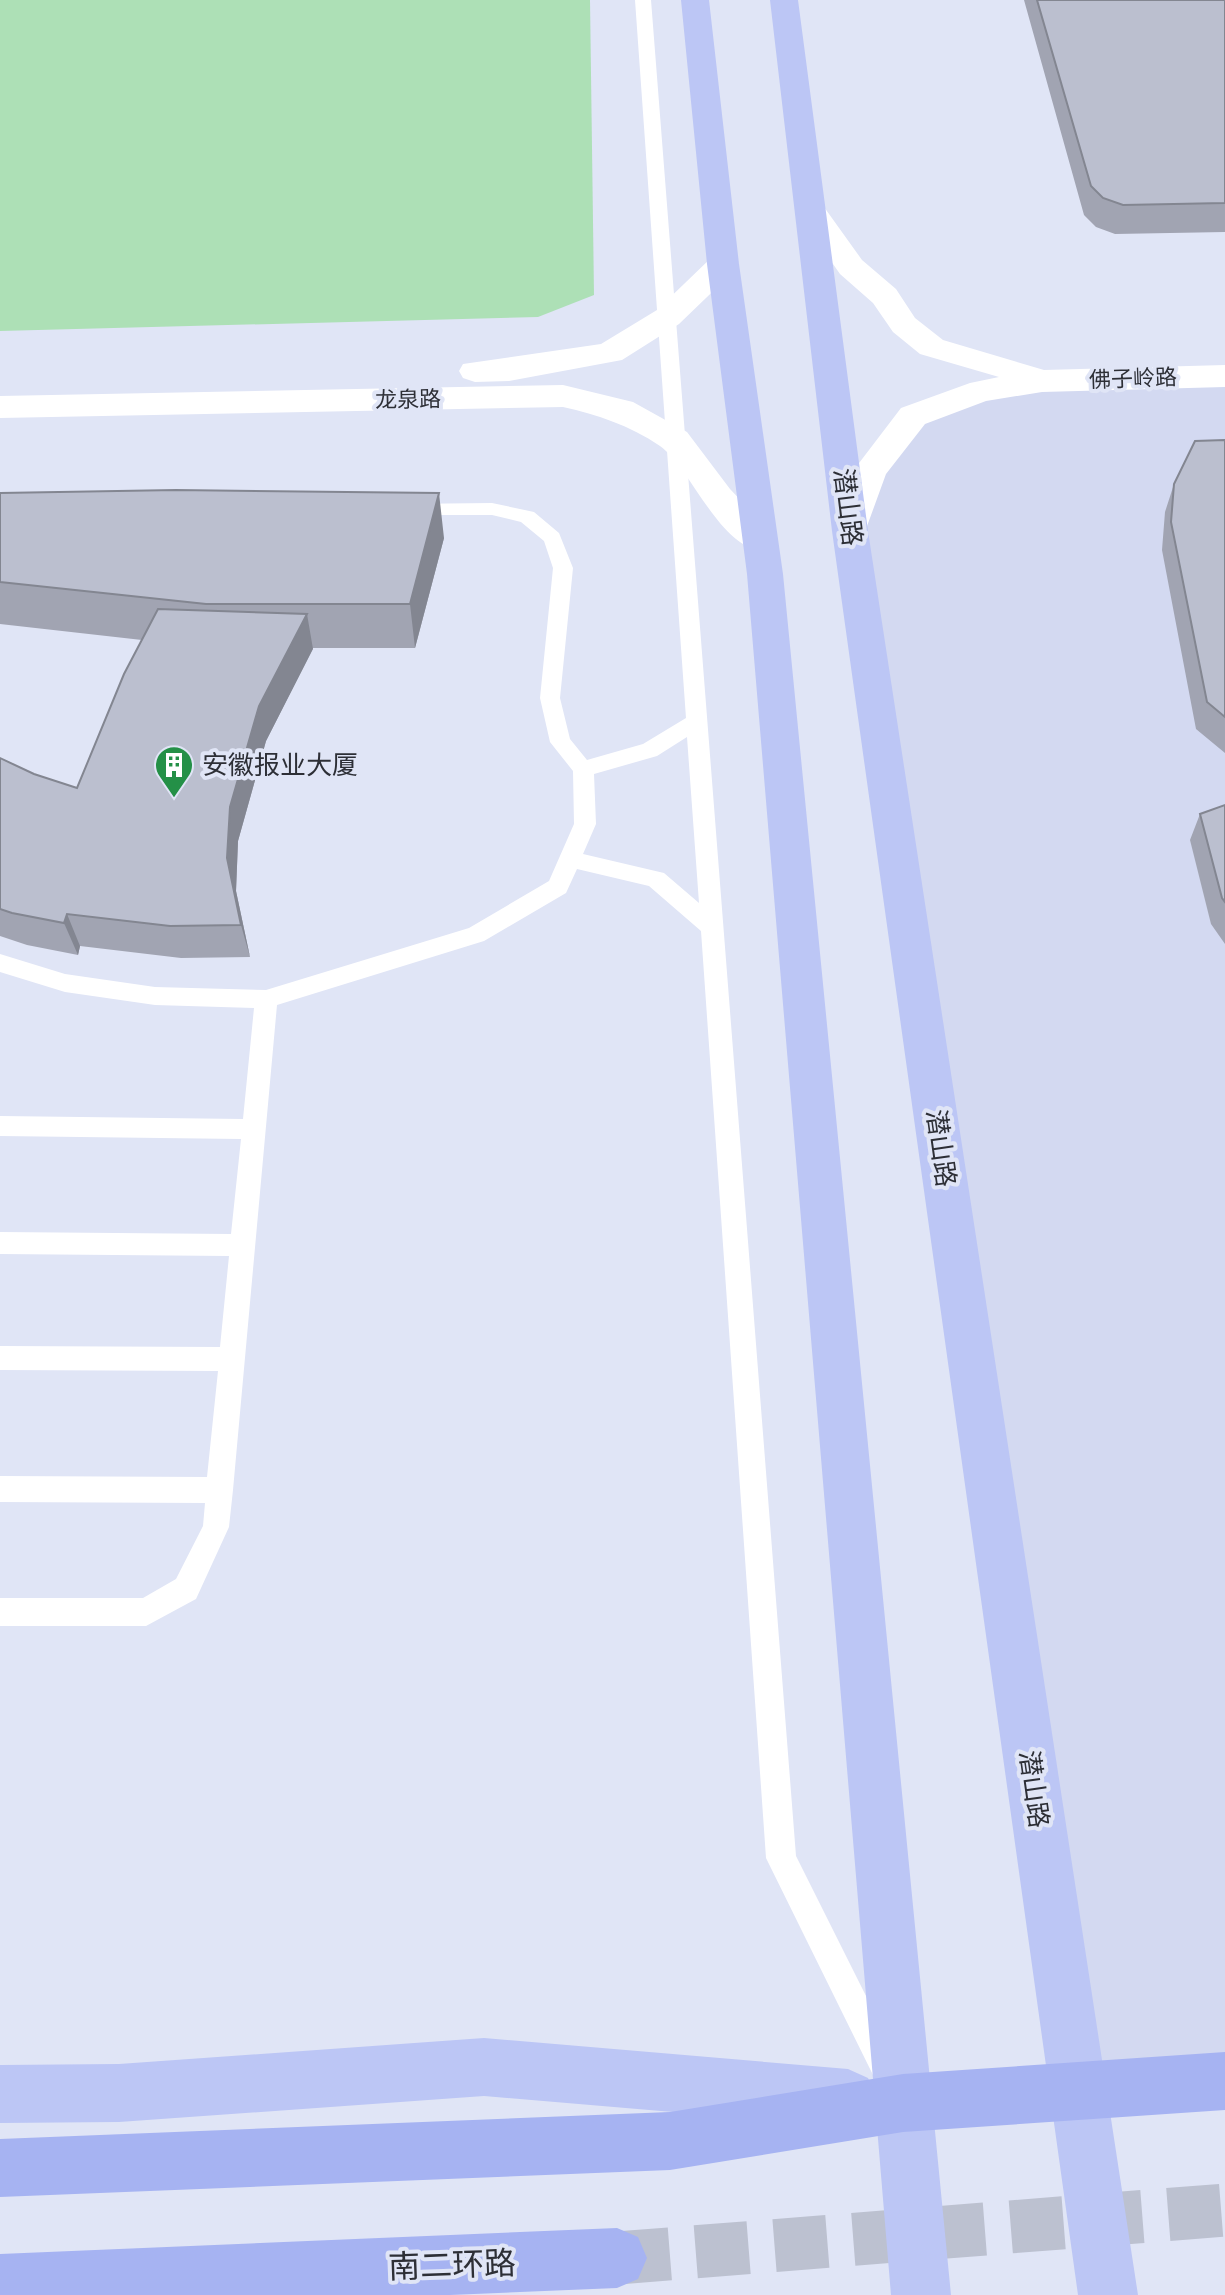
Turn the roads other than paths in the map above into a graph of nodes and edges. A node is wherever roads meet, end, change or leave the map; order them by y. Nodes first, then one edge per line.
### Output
1 (643, 0) edge
2 (695, 0) edge
3 (784, 0) edge
4 (813, 214) junction
5 (723, 264) junction
6 (668, 317) junction
7 (1225, 376) edge
8 (0, 379) edge
9 (1042, 381) junction
10 (0, 407) edge
11 (675, 440) junction
12 (392, 509) edge
13 (850, 531) junction
14 (760, 540) junction
15 (697, 721) junction
16 (583, 769) junction
17 (570, 859) junction
18 (712, 927) junction
19 (0, 963) edge
20 (266, 999) junction
21 (0, 1126) edge
22 (254, 1129) junction
23 (0, 1243) edge
24 (243, 1245) junction
25 (0, 1358) edge
26 (232, 1359) junction
27 (0, 1489) edge
28 (220, 1490) junction
29 (0, 1612) edge
30 (1225, 2081) edge
31 (1078, 2091) junction
32 (0, 2094) edge
33 (903, 2103) junction
34 (0, 2168) edge
35 (617, 2258) tunnel mouth
36 (0, 2284) edge
37 (921, 2295) edge
38 (1108, 2295) edge

1 - 6 lane
2 - 5 main road
3 - 4 main road, 潜山路
4 - 9 street
4 - 13 main road, 潜山路
5 - 6 street, 龙泉路
5 - 14 main road
6 - 8 street, 龙泉路
6 - 11 lane
7 - 9 street, 佛子岭路
9 - 13 street
10 - 11 street, 龙泉路
11 - 14 street, 龙泉路
11 - 15 lane
12 - 16 lane
13 - 31 main road, 潜山路
14 - 33 main road
15 - 16 lane
15 - 18 lane
16 - 17 lane
17 - 18 lane
17 - 20 lane
18 - 33 lane
19 - 20 lane
20 - 22 lane
21 - 22 lane
22 - 24 lane
23 - 24 lane
24 - 26 lane
25 - 26 lane
26 - 28 lane
27 - 28 lane
28 - 29 lane
30 - 31 highway
31 - 33 highway
31 - 38 main road, 潜山路
32 - 33 main road
33 - 34 highway
33 - 37 main road
35 - 36 highway, 南二环路

